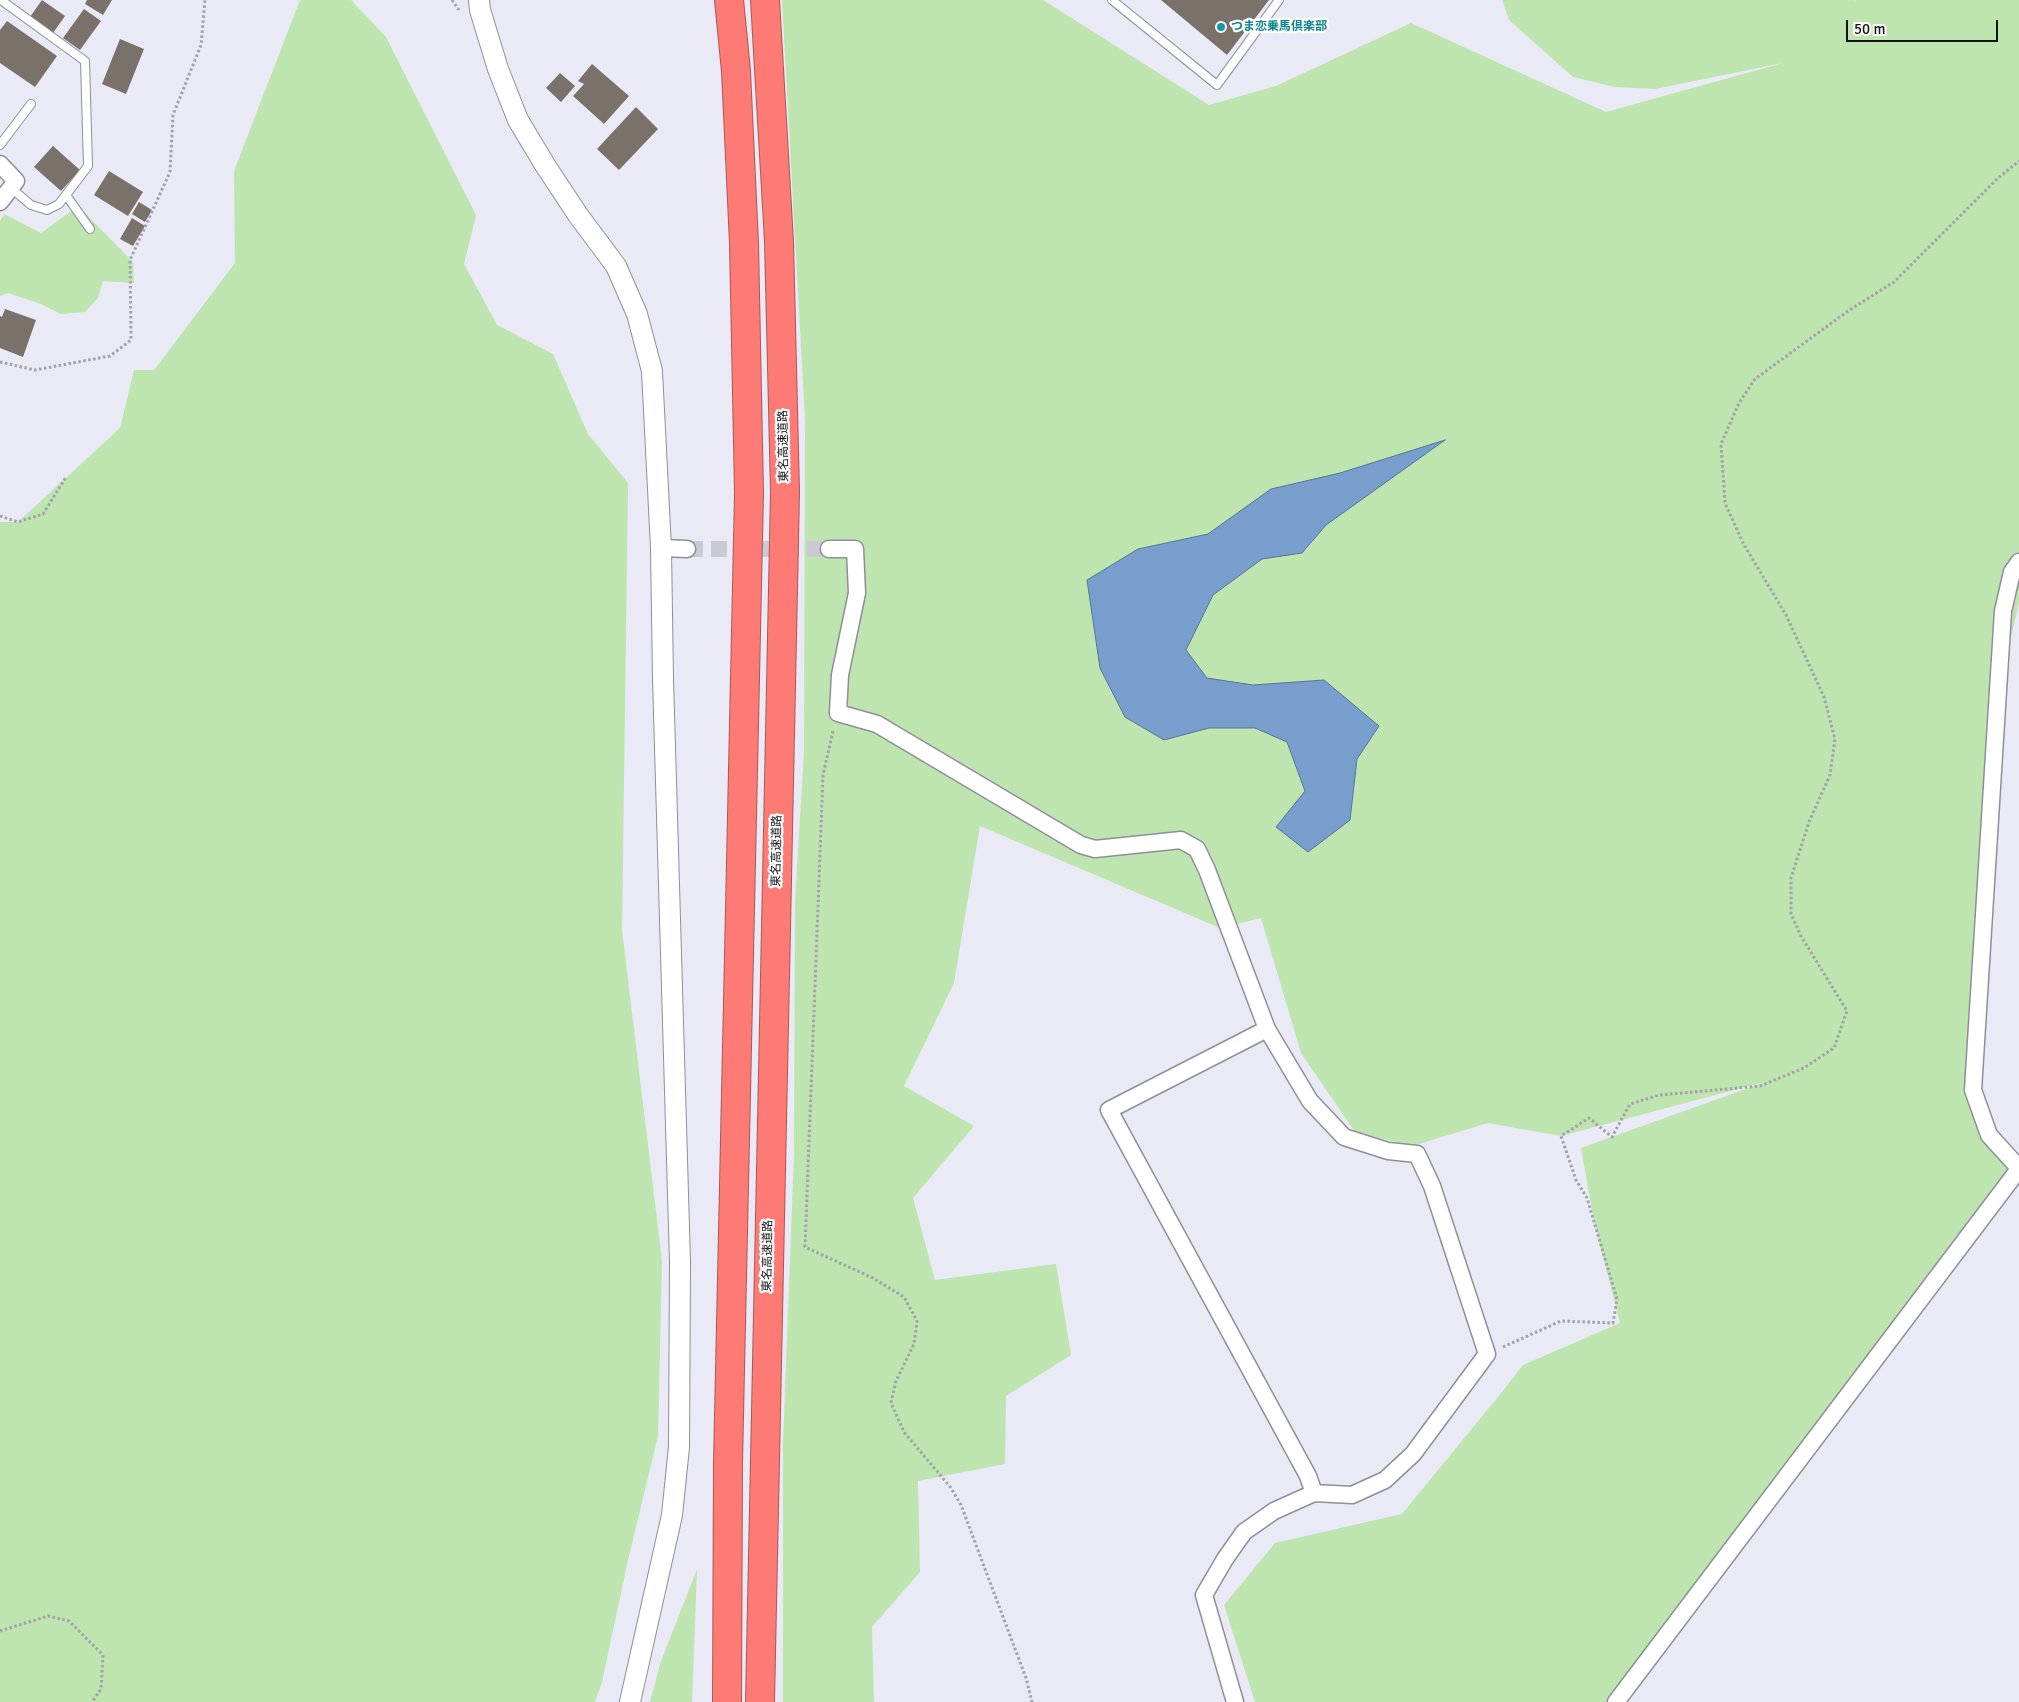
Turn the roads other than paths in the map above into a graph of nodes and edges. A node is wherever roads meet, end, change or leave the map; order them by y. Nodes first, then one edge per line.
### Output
1 (1, 0) edge
2 (479, 0) edge
3 (730, 0) edge
4 (764, 0) edge
5 (1112, 0) edge
6 (1279, 0) edge
7 (31, 104) dead end
8 (0, 145) edge
9 (0, 164) edge
10 (11, 188) junction
11 (66, 195) junction
12 (0, 202) edge
13 (90, 229) dead end
14 (661, 548) junction
15 (687, 549) tunnel mouth
16 (829, 549) tunnel mouth
17 (2019, 562) edge
18 (1267, 1029) junction
19 (2019, 1169) edge
20 (1314, 1493) junction
21 (630, 1702) edge
22 (727, 1702) edge
23 (760, 1702) edge
24 (1235, 1702) edge
25 (1616, 1702) edge

1 - 11 lane
2 - 14 street
3 - 22 highway
4 - 23 highway, 東名高速道路
5 - 6 lane
7 - 8 lane
9 - 10 street
10 - 11 lane
10 - 12 street
11 - 13 lane
14 - 15 street
14 - 21 street
16 - 18 street
17 - 19 street
18 - 20 street
18 - 20 street
19 - 25 street
20 - 24 street

